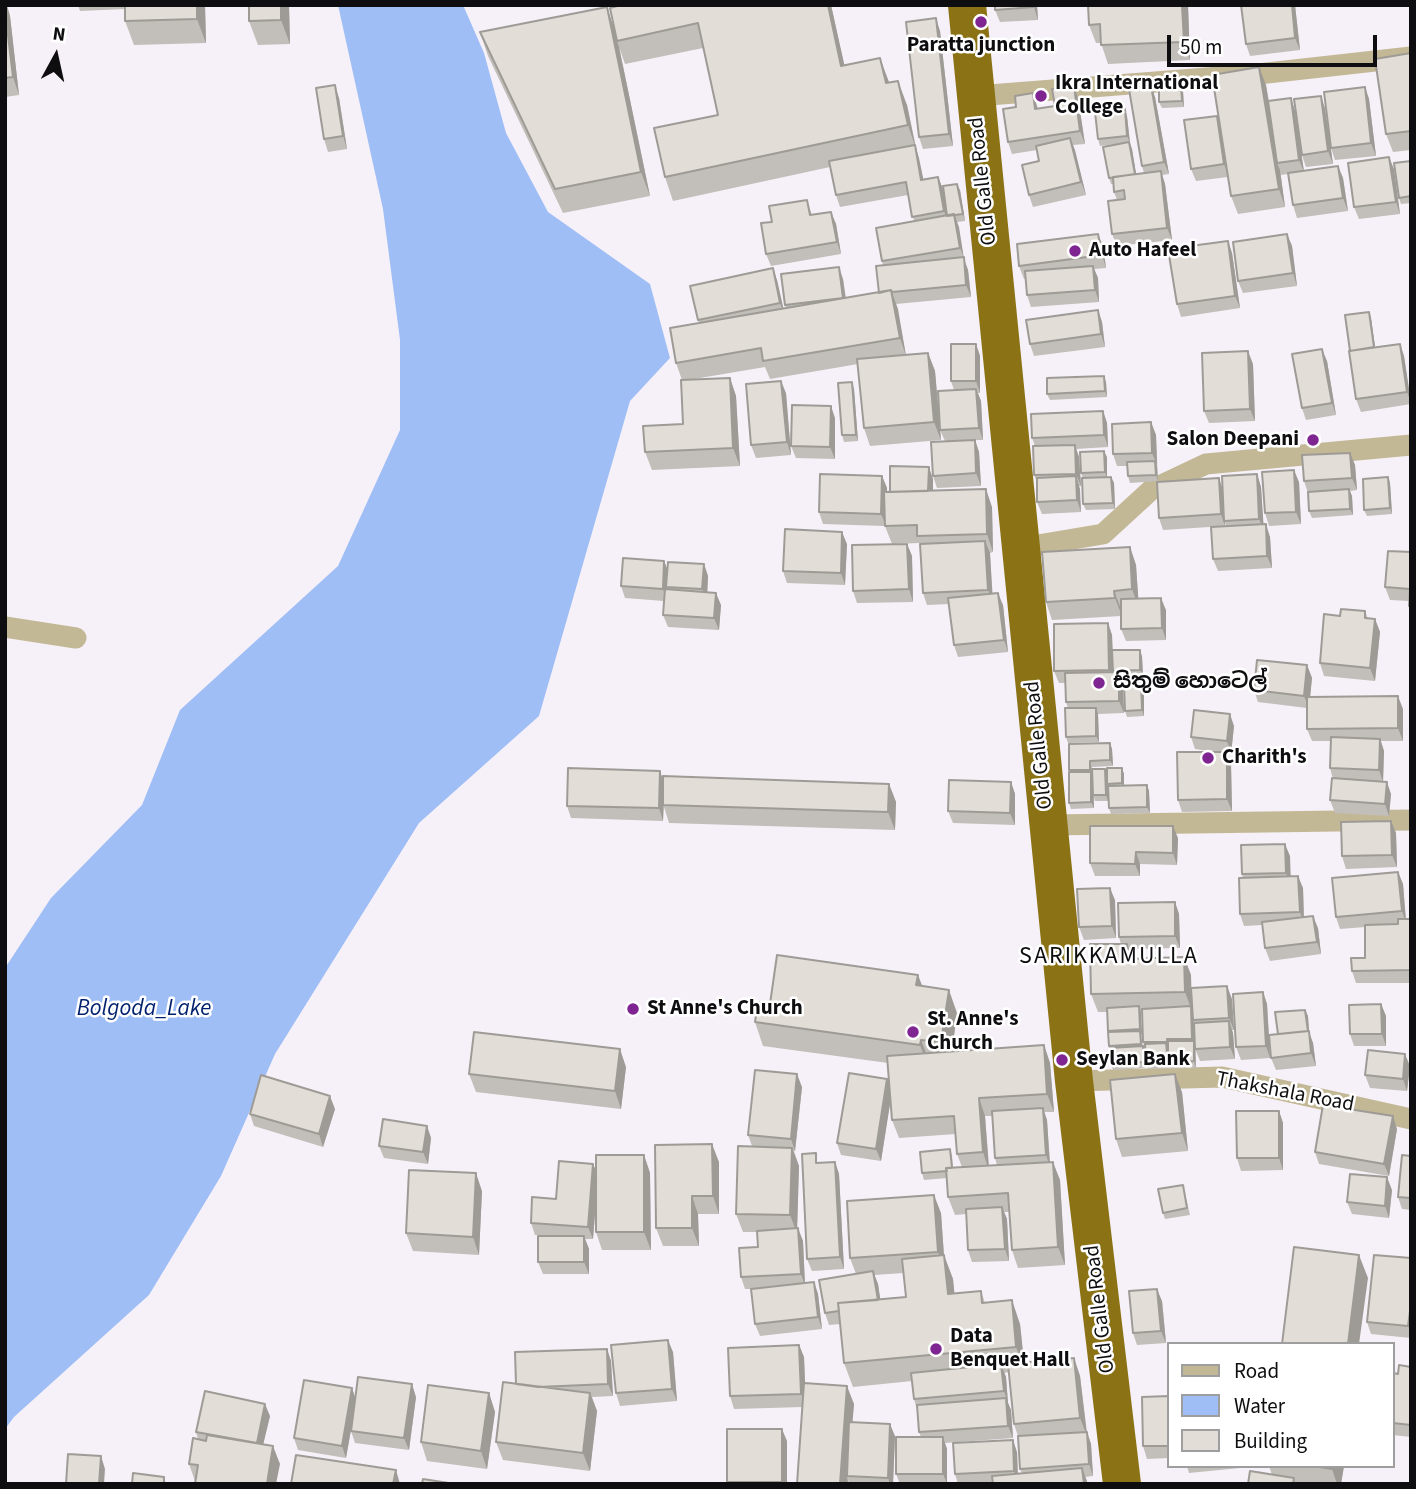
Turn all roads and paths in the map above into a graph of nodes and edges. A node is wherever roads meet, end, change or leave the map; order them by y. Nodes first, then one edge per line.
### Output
1 (967, 5) edge
2 (1411, 57) edge
3 (976, 96) junction
4 (1411, 445) edge
5 (1020, 548) junction
6 (5, 627) edge
7 (76, 638) dead end
8 (1411, 820) edge
9 (1048, 825) junction
10 (1074, 1081) junction
11 (1411, 1119) edge
12 (1122, 1484) edge

1 - 3 highway, Old Galle Road
2 - 3 street
3 - 5 highway, Old Galle Road
4 - 5 street
5 - 9 highway, Old Galle Road
6 - 7 street
8 - 9 street
9 - 10 highway, Old Galle Road
10 - 11 street, Thakshala Road
10 - 12 highway, Old Galle Road

